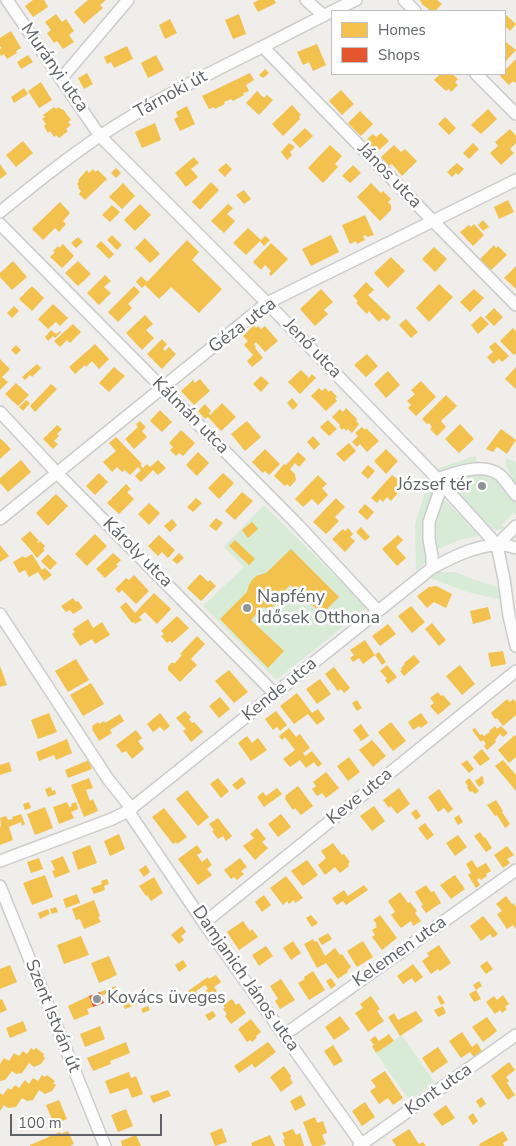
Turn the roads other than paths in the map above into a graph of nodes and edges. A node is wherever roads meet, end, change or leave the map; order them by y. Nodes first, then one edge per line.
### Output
1 (7, 0) edge
2 (128, 0) edge
3 (306, 0) edge
4 (356, 0) edge
5 (404, 0) edge
6 (334, 10) edge
7 (414, 10) edge
8 (331, 11) edge
9 (323, 15) junction
10 (263, 47) junction
11 (477, 75) edge
12 (61, 79) junction
13 (516, 114) edge
14 (100, 136) junction
15 (516, 180) edge
16 (0, 212) edge
17 (432, 221) junction
18 (0, 224) edge
19 (267, 303) junction
20 (516, 305) edge
21 (162, 388) junction
22 (0, 412) edge
23 (57, 473) junction
24 (437, 479) junction
25 (516, 495) edge
26 (0, 519) edge
27 (516, 526) edge
28 (496, 545) junction
29 (516, 548) edge
30 (432, 568) junction
31 (378, 611) junction
32 (0, 614) edge
33 (516, 646) edge
34 (516, 671) edge
35 (275, 694) junction
36 (130, 810) junction
37 (0, 861) edge
38 (516, 870) edge
39 (0, 886) edge
40 (204, 923) junction
41 (284, 1035) junction
42 (516, 1036) edge
43 (105, 1146) edge
44 (361, 1146) edge

1 - 12 street, Murányi utca
2 - 12 street
3 - 9 street
4 - 6 street, Tárnoki út
5 - 7 street
8 - 9 street, Tárnoki út
9 - 10 street, Tárnoki út
10 - 14 street, Tárnoki út
10 - 17 street, János utca
11 - 13 street
12 - 14 street, Murányi utca
14 - 16 street, Tárnoki út
14 - 19 street, Jenő utca
15 - 17 street, Géza utca
17 - 19 street, Géza utca
17 - 20 street, János utca
18 - 21 street, Kálmán utca
19 - 21 street, Géza utca
19 - 24 street, Jenő utca
21 - 23 street, Géza utca
21 - 31 street, Kálmán utca
22 - 23 street, Károly utca
23 - 26 street, Géza utca
23 - 35 street, Károly utca
24 - 25 street
24 - 28 street
24 - 30 street
27 - 28 street
28 - 29 street
28 - 30 street
28 - 33 street
30 - 31 street, Kende utca
31 - 35 street, Kende utca
32 - 36 street, Damjanich János utca
34 - 40 street, Keve utca
35 - 36 street, Kende utca
36 - 37 street, Kende utca
36 - 40 street, Damjanich János utca
38 - 41 street, Kelemen utca
39 - 43 street, Szent István út
40 - 41 street, Damjanich János utca
41 - 44 street, Damjanich János utca
42 - 44 street, Kont utca

